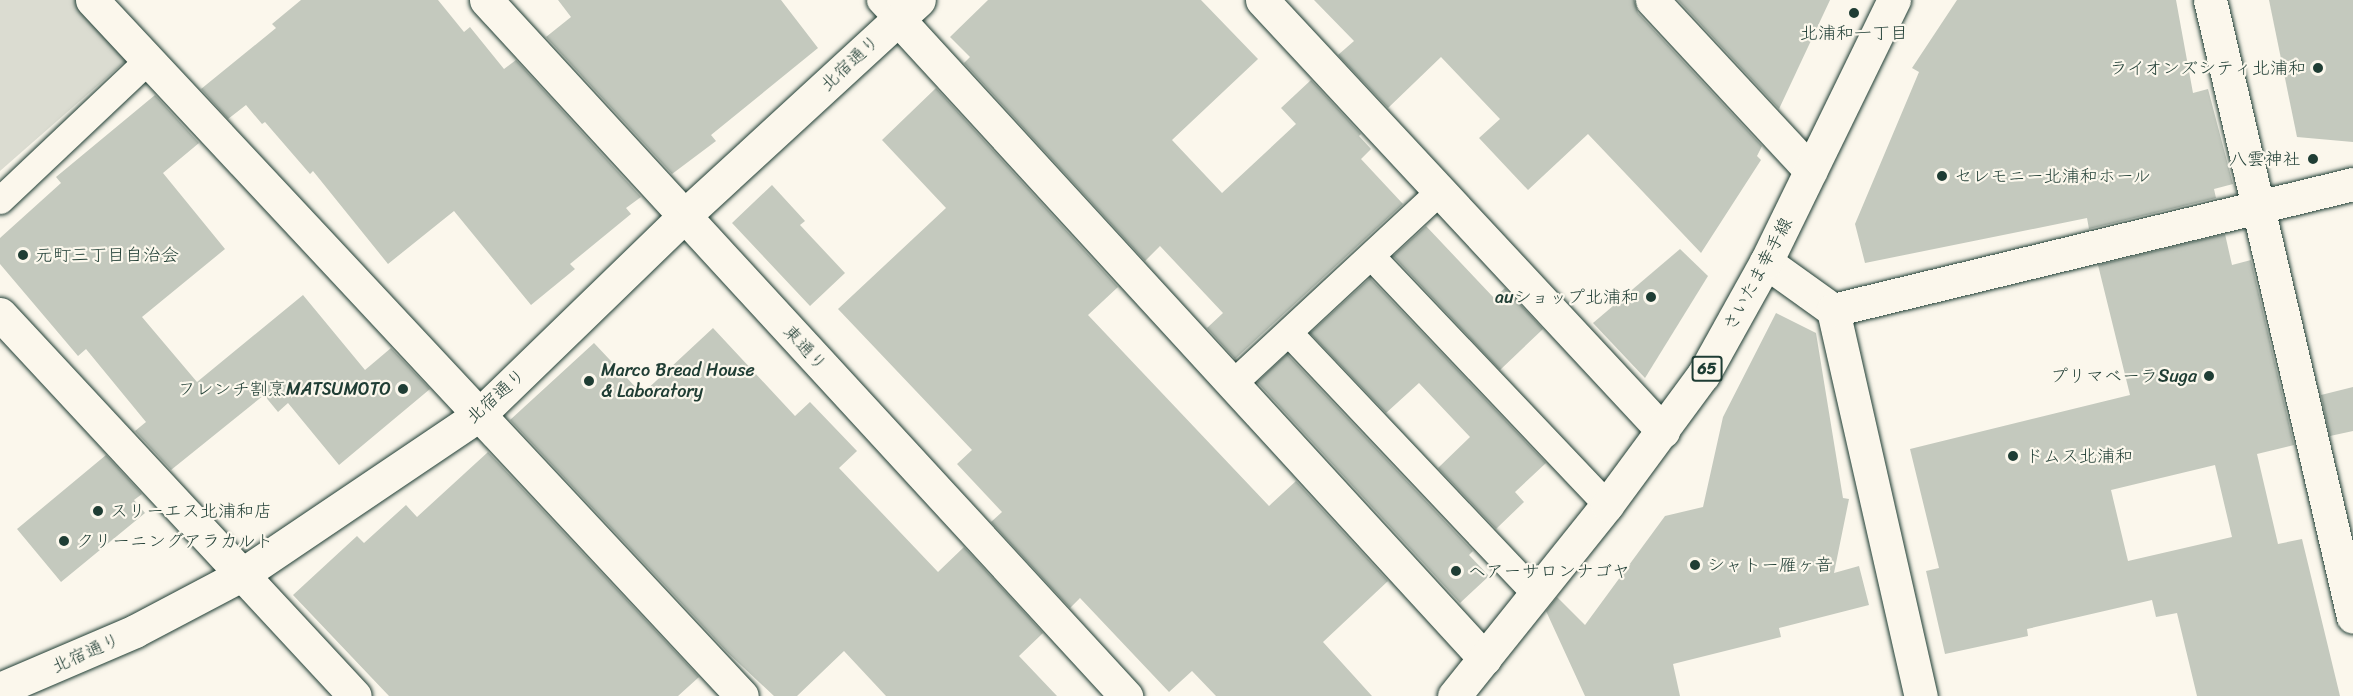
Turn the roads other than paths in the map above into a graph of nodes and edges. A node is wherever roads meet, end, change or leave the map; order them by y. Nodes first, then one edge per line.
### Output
1 (92, 0) edge
2 (486, 0) edge
3 (1262, 0) edge
4 (1652, 0) edge
5 (1894, 0) edge
6 (2210, 0) edge
7 (899, 6) edge
8 (147, 61) junction
9 (1811, 171) junction
10 (2353, 184) edge
11 (1441, 190) junction
12 (0, 201) edge
13 (2260, 207) junction
14 (684, 216) junction
15 (1371, 255) junction
16 (1766, 262) junction
17 (1833, 310) junction
18 (0, 314) edge
19 (1288, 333) junction
20 (1233, 383) junction
21 (479, 415) junction
22 (1663, 431) junction
23 (1606, 505) junction
24 (243, 574) junction
25 (1536, 594) junction
26 (2353, 617) edge
27 (1485, 658) junction
28 (0, 689) edge
29 (355, 696) edge
30 (742, 696) edge
31 (1126, 696) edge
32 (1454, 696) edge
33 (1921, 696) edge

1 - 8 street
2 - 14 street, 東通り
3 - 11 street
4 - 9 street
5 - 9 street, さいたま幸手線 / 65
6 - 13 street
7 - 14 street, 北宿通り
7 - 20 street
8 - 12 lane
8 - 21 street
9 - 16 street, さいたま幸手線 / 65
10 - 13 street
11 - 15 lane
11 - 22 street
13 - 17 street
13 - 26 street
14 - 21 street, 北宿通り
14 - 31 street, 東通り
15 - 19 lane
15 - 23 lane
16 - 17 street
16 - 22 street, さいたま幸手線 / 65
17 - 33 street
18 - 24 street
19 - 20 lane
19 - 25 lane
20 - 27 street
21 - 24 street, 北宿通り
21 - 30 street
22 - 23 street, さいたま幸手線 / 65
23 - 25 street, さいたま幸手線 / 65
24 - 28 street, 北宿通り
24 - 29 street
25 - 27 street, さいたま幸手線 / 65
27 - 32 street, さいたま幸手線 / 65

